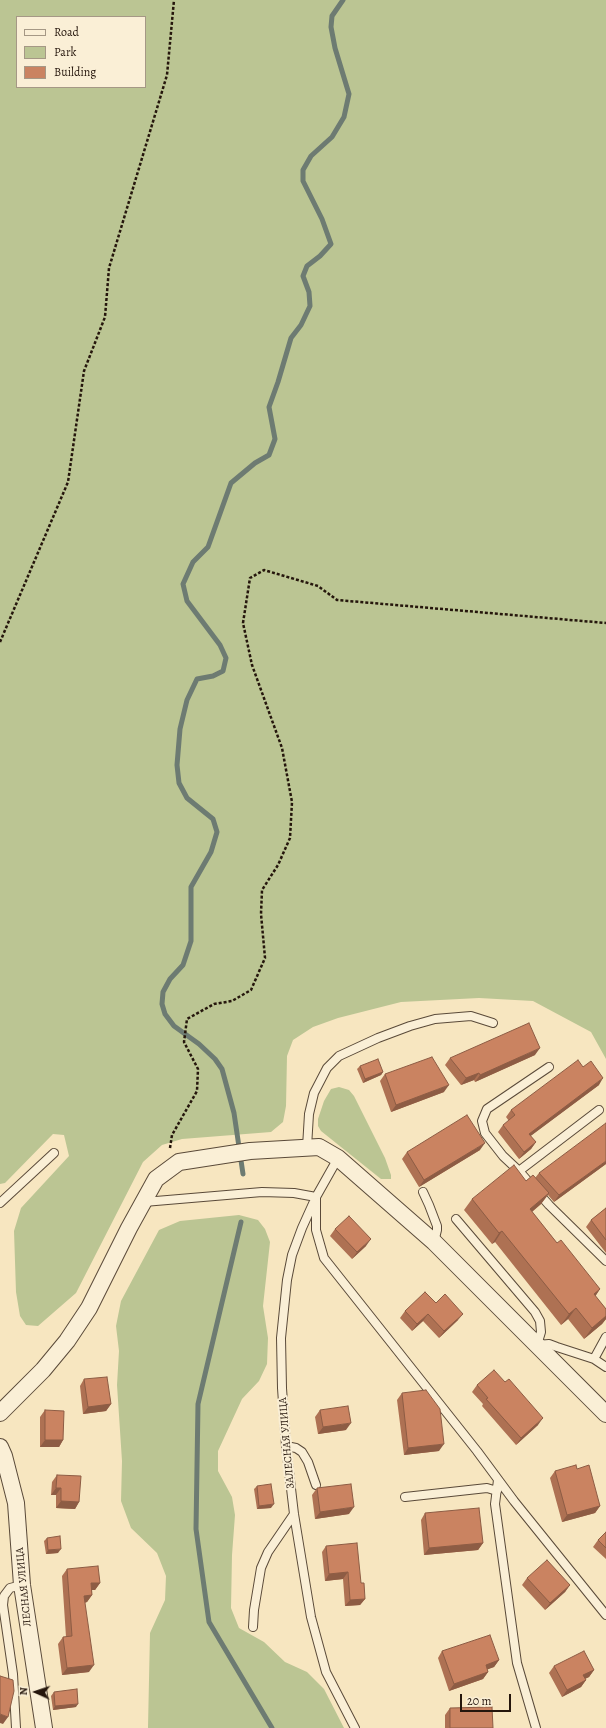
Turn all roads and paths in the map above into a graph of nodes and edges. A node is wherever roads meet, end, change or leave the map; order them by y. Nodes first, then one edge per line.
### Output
1 (174, 0) edge
2 (606, 623) edge
3 (0, 642) edge
4 (493, 1023) dead end
5 (549, 1067) dead end
6 (600, 1110) dead end
7 (307, 1147) junction
8 (54, 1153) dead end
9 (338, 1158) junction
10 (173, 1166) junction
11 (519, 1171) junction
12 (423, 1192) dead end
13 (316, 1197) junction
14 (143, 1202) junction
15 (0, 1203) edge
16 (456, 1219) dead end
17 (434, 1242) junction
18 (606, 1261) edge
19 (606, 1337) edge
20 (537, 1345) junction
21 (594, 1359) junction
22 (606, 1367) edge
23 (0, 1413) edge
24 (606, 1414) edge
25 (286, 1446) junction
26 (0, 1447) edge
27 (498, 1480) junction
28 (316, 1485) dead end
29 (497, 1491) junction
30 (405, 1497) dead end
31 (294, 1514) junction
32 (22, 1585) junction
33 (606, 1615) edge
34 (253, 1627) dead end
35 (16, 1728) edge
36 (44, 1728) edge
37 (355, 1728) edge
38 (536, 1728) edge

1 - 3 path
2 - 10 path
4 - 7 lane
5 - 11 lane
6 - 11 lane
7 - 9 street
7 - 10 street
8 - 15 lane
9 - 13 lane, ЗАЛЕСНАЯ УЛИЦА
9 - 17 street
10 - 14 street
11 - 18 lane
12 - 17 lane
13 - 14 lane
13 - 25 lane, ЗАЛЕСНАЯ УЛИЦА
13 - 27 lane
14 - 23 street
16 - 20 lane
17 - 20 street
19 - 21 lane
20 - 21 lane
20 - 24 street
21 - 22 lane
25 - 28 lane
25 - 31 lane, ЗАЛЕСНАЯ УЛИЦА
26 - 32 street, ЛЕСНАЯ УЛИЦА
27 - 29 lane
27 - 33 lane
29 - 30 lane
29 - 38 lane
31 - 34 lane
31 - 37 lane, ЗАЛЕСНАЯ УЛИЦА
32 - 35 lane
32 - 36 street, ЛЕСНАЯ УЛИЦА

